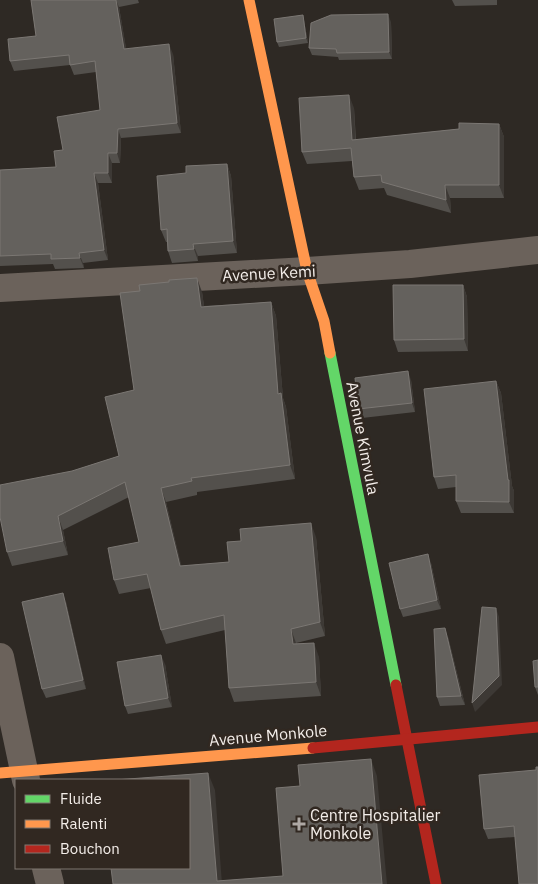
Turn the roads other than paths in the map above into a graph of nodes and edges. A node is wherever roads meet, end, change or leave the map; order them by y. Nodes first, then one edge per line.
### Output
1 (249, 0) edge
2 (538, 250) edge
3 (307, 271) junction
4 (0, 288) edge
5 (0, 657) edge
6 (538, 727) edge
7 (407, 740) junction
8 (17, 775) edge
9 (46, 869) edge
10 (50, 884) edge
11 (436, 884) edge

1 - 3 street, Avenue Kimvula
2 - 3 street, Avenue Kemi
3 - 4 street, Avenue Kemi
3 - 7 street, Avenue Kimvula
5 - 8 street
6 - 7 street, Avenue Monkole
7 - 8 street, Avenue Monkole
7 - 11 street, Avenue Kimvula
9 - 10 street

